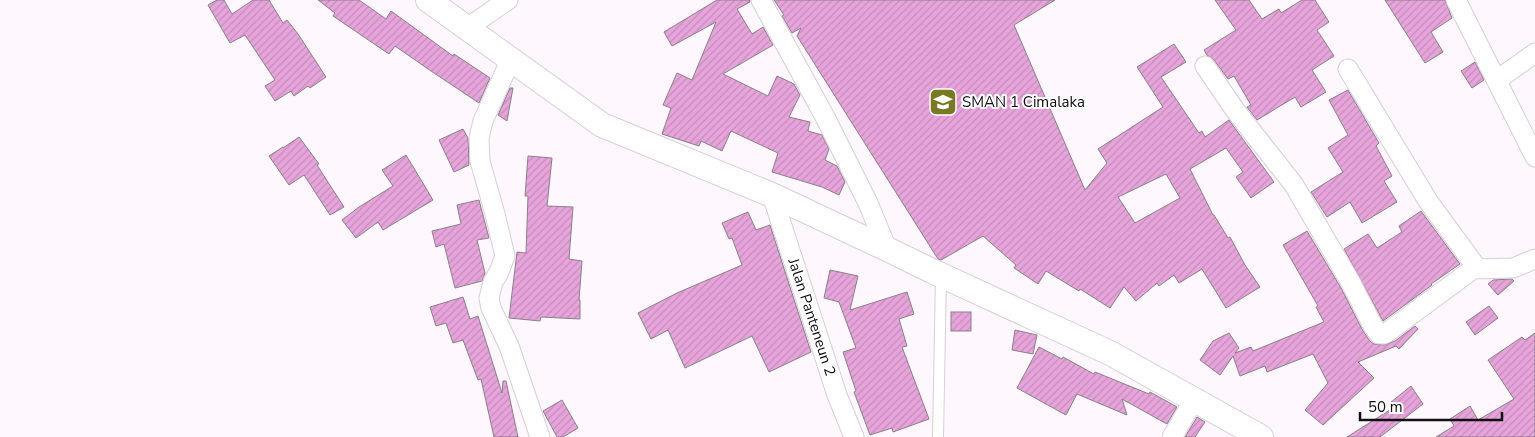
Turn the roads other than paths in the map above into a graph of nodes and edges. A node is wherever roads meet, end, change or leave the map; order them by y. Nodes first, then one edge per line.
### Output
1 (428, 0) edge
2 (508, 0) edge
3 (761, 0) edge
4 (1456, 0) edge
5 (467, 28) junction
6 (1535, 53) edge
7 (510, 59) junction
8 (1205, 66) dead end
9 (1348, 69) dead end
10 (1497, 80) junction
11 (1535, 157) edge
12 (772, 195) junction
13 (887, 249) junction
14 (1535, 259) edge
15 (1477, 268) junction
16 (941, 275) junction
17 (1194, 400) junction
18 (540, 437) edge
19 (854, 437) edge
20 (938, 437) edge
21 (1172, 437) edge
22 (1261, 437) edge

1 - 5 street
2 - 5 street
3 - 13 street
4 - 10 street
5 - 7 street
6 - 10 street
7 - 12 street
7 - 18 street
8 - 15 street
9 - 15 street
10 - 11 street
12 - 13 street
12 - 19 street, Jalan Panteneun 2
13 - 16 street
14 - 15 street
16 - 17 street
16 - 20 lane
17 - 21 street
17 - 22 street

